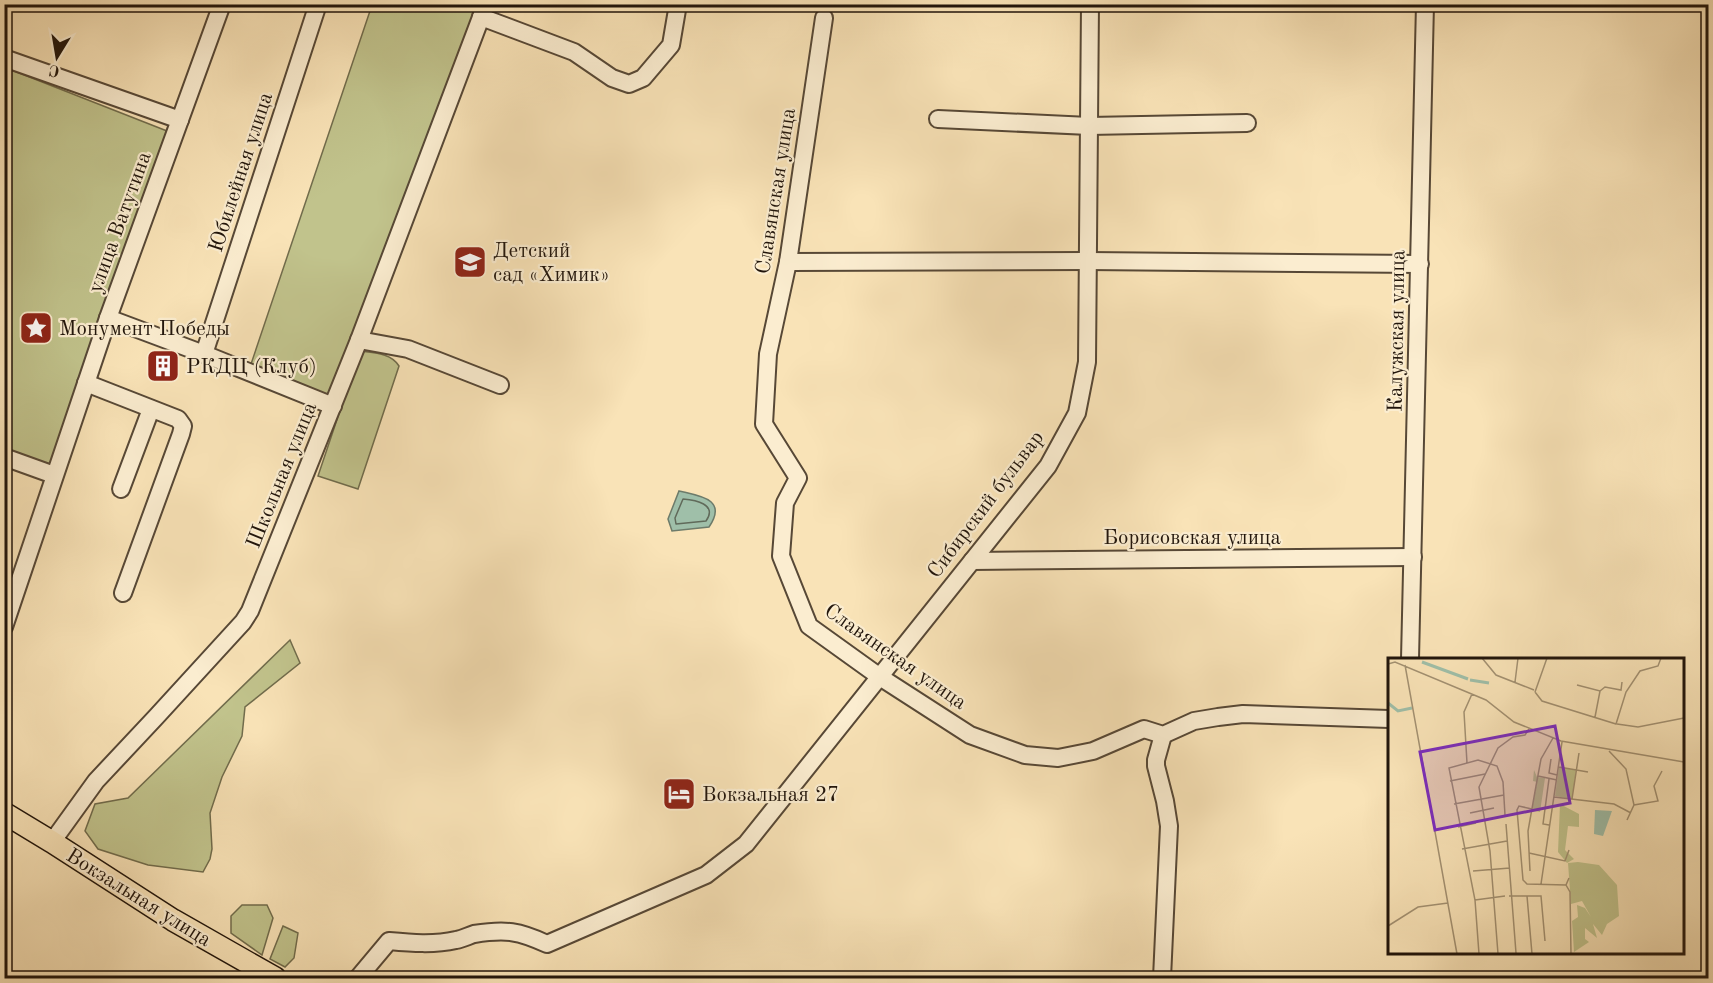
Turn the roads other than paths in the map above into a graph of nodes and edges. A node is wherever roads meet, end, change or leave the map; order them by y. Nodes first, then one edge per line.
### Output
1 (222, 4) edge
2 (318, 4) edge
3 (678, 4) edge
4 (1090, 4) edge
5 (1425, 4) edge
6 (484, 11) edge
7 (824, 18) dead end
8 (4, 58) edge
9 (938, 119) dead end
10 (180, 120) junction
11 (1247, 123) dead end
12 (1089, 126) junction
13 (1088, 261) junction
14 (788, 262) junction
15 (1420, 264) junction
16 (108, 318) junction
17 (359, 340) junction
18 (204, 354) junction
19 (86, 383) junction
20 (500, 386) dead end
21 (333, 406) junction
22 (151, 409) junction
23 (4, 457) edge
24 (54, 475) junction
25 (121, 489) dead end
26 (1413, 557) junction
27 (972, 561) junction
28 (123, 593) dead end
29 (4, 627) edge
30 (1410, 658) edge
31 (880, 677) junction
32 (1388, 719) edge
33 (1163, 735) junction
34 (4, 813) edge
35 (52, 842) junction
36 (275, 978) edge
37 (358, 978) edge
38 (1162, 978) edge

1 - 10 street, улица Ватутина
2 - 18 street, Юбилейная улица
3 - 6 street
4 - 12 street, Сибирский бульвар
5 - 15 street, Калужская улица
6 - 17 street, Школьная улица
7 - 14 street, Славянская улица
8 - 10 street
9 - 12 street
10 - 16 street, улица Ватутина
11 - 12 street
12 - 13 street, Сибирский бульвар
13 - 14 street
13 - 15 street
13 - 27 street, Сибирский бульвар
14 - 31 street, Славянская улица
15 - 26 street, Калужская улица
16 - 18 street
16 - 19 street, улица Ватутина
17 - 20 street
17 - 21 street, Школьная улица
18 - 21 street
19 - 22 street
19 - 24 street, улица Ватутина
21 - 35 street, Школьная улица
22 - 25 street
22 - 28 street
23 - 24 street
24 - 29 street, улица Ватутина
26 - 27 street, Борисовская улица
26 - 30 street, Калужская улица
27 - 31 street, Сибирский бульвар
31 - 33 street, Славянская улица
31 - 37 street, Сибирский бульвар
32 - 33 street, Славянская улица
33 - 38 street
34 - 35 main road, Вокзальная улица
35 - 36 main road, Вокзальная улица

